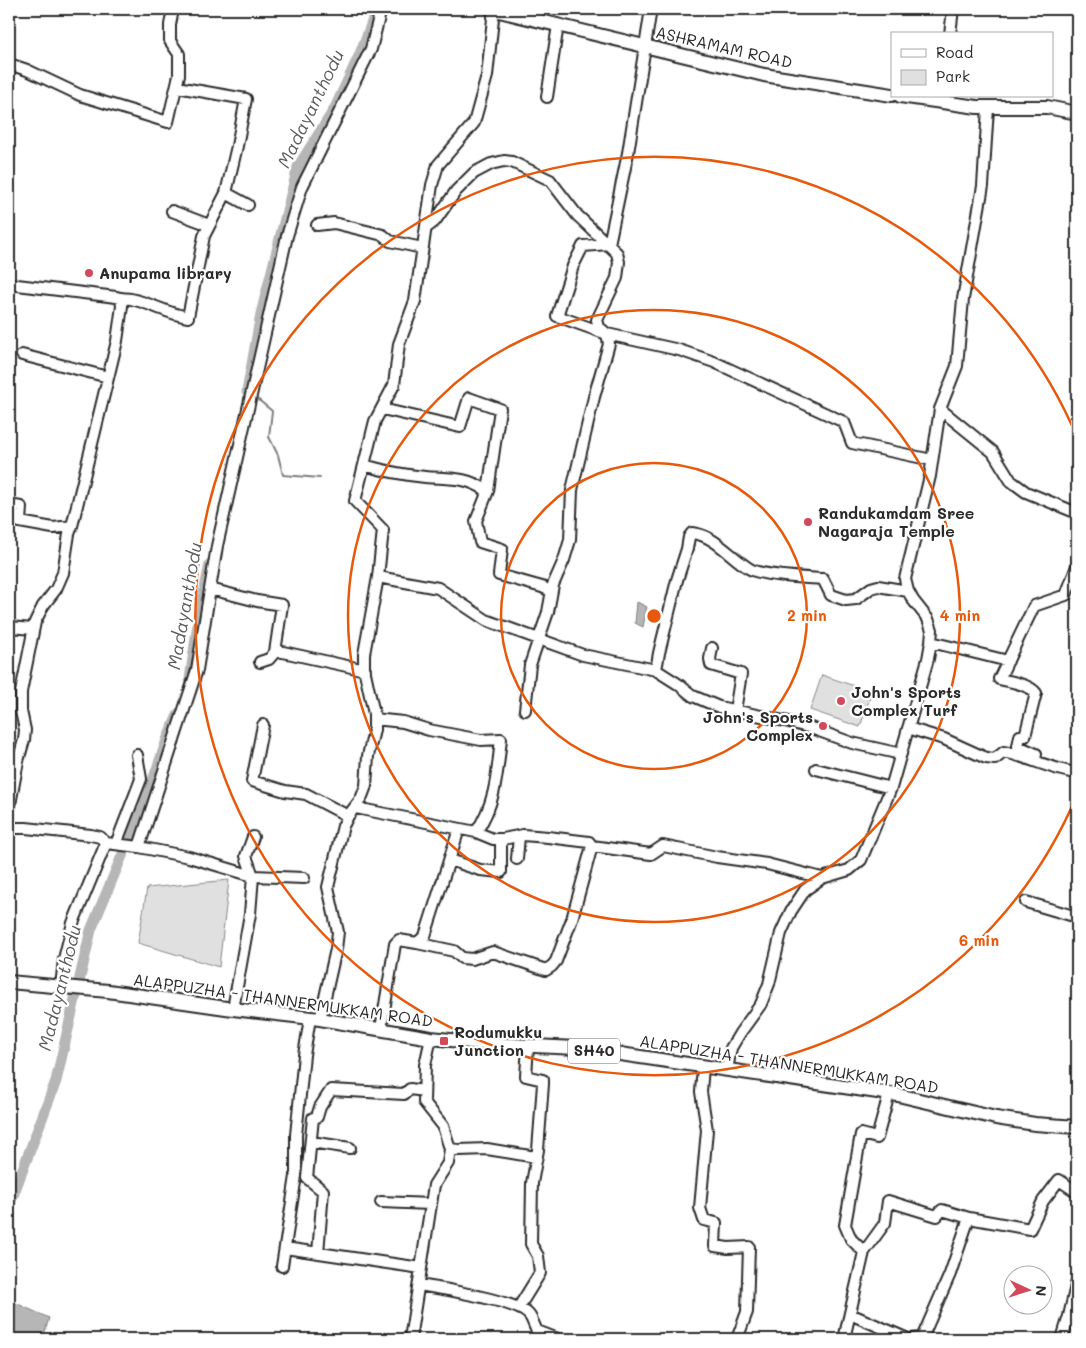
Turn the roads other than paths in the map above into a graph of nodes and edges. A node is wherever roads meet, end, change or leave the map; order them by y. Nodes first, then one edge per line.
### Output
1 (173, 9) edge
2 (381, 9) edge
3 (493, 9) edge
4 (651, 9) edge
5 (953, 9) edge
6 (558, 25) junction
7 (950, 32) edge
8 (646, 46) junction
9 (9, 64) edge
10 (177, 87) junction
11 (891, 95) edge
12 (547, 97) dead end
13 (932, 99) edge
14 (988, 108) junction
15 (1077, 113) edge
16 (226, 193) junction
17 (248, 205) dead end
18 (172, 210) dead end
19 (209, 225) junction
20 (317, 225) dead end
21 (426, 228) junction
22 (609, 244) junction
23 (422, 248) junction
24 (9, 284) edge
25 (121, 299) junction
26 (607, 334) junction
27 (22, 355) dead end
28 (108, 377) junction
29 (382, 409) junction
30 (940, 409) junction
31 (932, 460) junction
32 (364, 465) junction
33 (488, 491) junction
34 (9, 505) edge
35 (1077, 513) edge
36 (72, 526) junction
37 (1077, 566) edge
38 (378, 577) junction
39 (210, 589) junction
40 (551, 591) junction
41 (908, 591) junction
42 (9, 627) edge
43 (33, 629) junction
44 (538, 639) junction
45 (931, 642) junction
46 (712, 648) dead end
47 (275, 652) junction
48 (1008, 661) junction
49 (260, 662) dead end
50 (365, 670) junction
51 (656, 670) junction
52 (525, 710) dead end
53 (735, 711) junction
54 (374, 719) junction
55 (263, 726) dead end
56 (908, 728) junction
57 (901, 754) junction
58 (137, 755) dead end
59 (1035, 760) junction
60 (816, 769) dead end
61 (1077, 774) edge
62 (891, 788) junction
63 (356, 808) junction
64 (9, 810) edge
65 (348, 816) junction
66 (10, 827) edge
67 (459, 829) junction
68 (476, 832) junction
69 (519, 836) junction
70 (253, 837) dead end
71 (500, 839) junction
72 (115, 844) junction
73 (592, 846) junction
74 (139, 847) junction
75 (517, 859) dead end
76 (450, 860) junction
77 (253, 876) junction
78 (304, 878) dead end
79 (822, 878) junction
80 (1026, 902) dead end
81 (1077, 917) edge
82 (417, 942) junction
83 (9, 982) edge
84 (63, 988) junction
85 (233, 1009) junction
86 (315, 1019) junction
87 (381, 1029) junction
88 (431, 1038) junction
89 (528, 1046) junction
90 (703, 1066) junction
91 (727, 1070) junction
92 (424, 1091) junction
93 (889, 1094) junction
94 (1077, 1127) edge
95 (311, 1142) junction
96 (350, 1148) dead end
97 (450, 1149) junction
98 (536, 1157) junction
99 (1077, 1192) edge
100 (381, 1202) dead end
101 (431, 1204) junction
102 (969, 1218) junction
103 (285, 1248) junction
104 (864, 1252) junction
105 (318, 1253) junction
106 (282, 1266) dead end
107 (422, 1268) junction
108 (1077, 1280) edge
109 (419, 1285) junction
110 (519, 1308) junction
111 (850, 1314) junction
112 (410, 1339) edge
113 (558, 1339) edge
114 (737, 1339) edge
115 (844, 1339) edge
116 (908, 1339) edge
117 (912, 1339) edge
118 (1062, 1339) edge

1 - 10 street
2 - 39 street
3 - 6 main road, ASHRAMAM ROAD
3 - 21 street
4 - 8 street
5 - 7 street
6 - 8 main road, ASHRAMAM ROAD
6 - 12 street
8 - 11 main road, ASHRAMAM ROAD
8 - 22 street
9 - 10 street
10 - 16 street
13 - 14 main road
14 - 15 main road
14 - 30 street
16 - 17 street
16 - 19 street
18 - 19 street
19 - 25 street
20 - 23 street
21 - 22 street
21 - 23 street
22 - 26 street
22 - 26 street
23 - 29 street
24 - 25 street
25 - 28 street
26 - 31 street
26 - 40 street
27 - 28 street
28 - 36 street
29 - 32 street
29 - 33 street
30 - 31 street
30 - 35 street
31 - 41 street
32 - 33 street
32 - 38 street
33 - 40 street
34 - 36 street
36 - 43 street
37 - 48 street
38 - 44 street
38 - 50 street
39 - 47 street
39 - 74 street
40 - 44 street
41 - 45 street
41 - 51 street
42 - 43 street
43 - 64 street
44 - 51 street
44 - 52 street
45 - 48 street
45 - 56 street
46 - 53 street
47 - 49 street
47 - 50 street
48 - 59 street
50 - 54 street
51 - 53 street
53 - 57 street
54 - 63 street
54 - 68 street
55 - 65 street
56 - 57 street
56 - 59 street
57 - 62 street
58 - 72 street
59 - 61 street
60 - 62 street
62 - 79 street
63 - 65 street
63 - 67 street
65 - 86 street
66 - 72 street
67 - 68 street
67 - 76 street
68 - 71 street
69 - 71 street
69 - 73 street
69 - 75 street
70 - 77 street
71 - 76 street
72 - 74 street
72 - 84 street
73 - 79 street
73 - 82 street
74 - 77 street
76 - 82 street
77 - 78 street
77 - 85 street
79 - 91 street
80 - 81 street
82 - 87 street
83 - 84 main road, SH40
84 - 85 main road, ALAPPUZHA - THANNERMUKKAM ROAD / SH40
85 - 86 main road, ALAPPUZHA - THANNERMUKKAM ROAD / SH40
86 - 87 main road, ALAPPUZHA - THANNERMUKKAM ROAD / SH40
86 - 103 street
87 - 88 main road, ALAPPUZHA - THANNERMUKKAM ROAD / SH40
88 - 89 main road, ALAPPUZHA - THANNERMUKKAM ROAD / SH40
88 - 92 street
89 - 90 main road, ALAPPUZHA - THANNERMUKKAM ROAD / SH40
89 - 98 street
90 - 91 main road, ALAPPUZHA - THANNERMUKKAM ROAD / SH40
90 - 114 street
91 - 93 main road, ALAPPUZHA - THANNERMUKKAM ROAD / SH40
92 - 95 street
92 - 97 street
93 - 94 main road, ALAPPUZHA - THANNERMUKKAM ROAD / SH40
93 - 104 street
95 - 96 street
95 - 105 street
97 - 98 street
97 - 101 street
98 - 110 street
99 - 102 street
100 - 101 street
101 - 107 street
102 - 104 street
102 - 117 street
103 - 105 street
103 - 106 street
104 - 111 street
105 - 107 street
107 - 109 street
108 - 118 street
109 - 110 street
109 - 112 street
110 - 113 street
111 - 115 street
111 - 116 street

